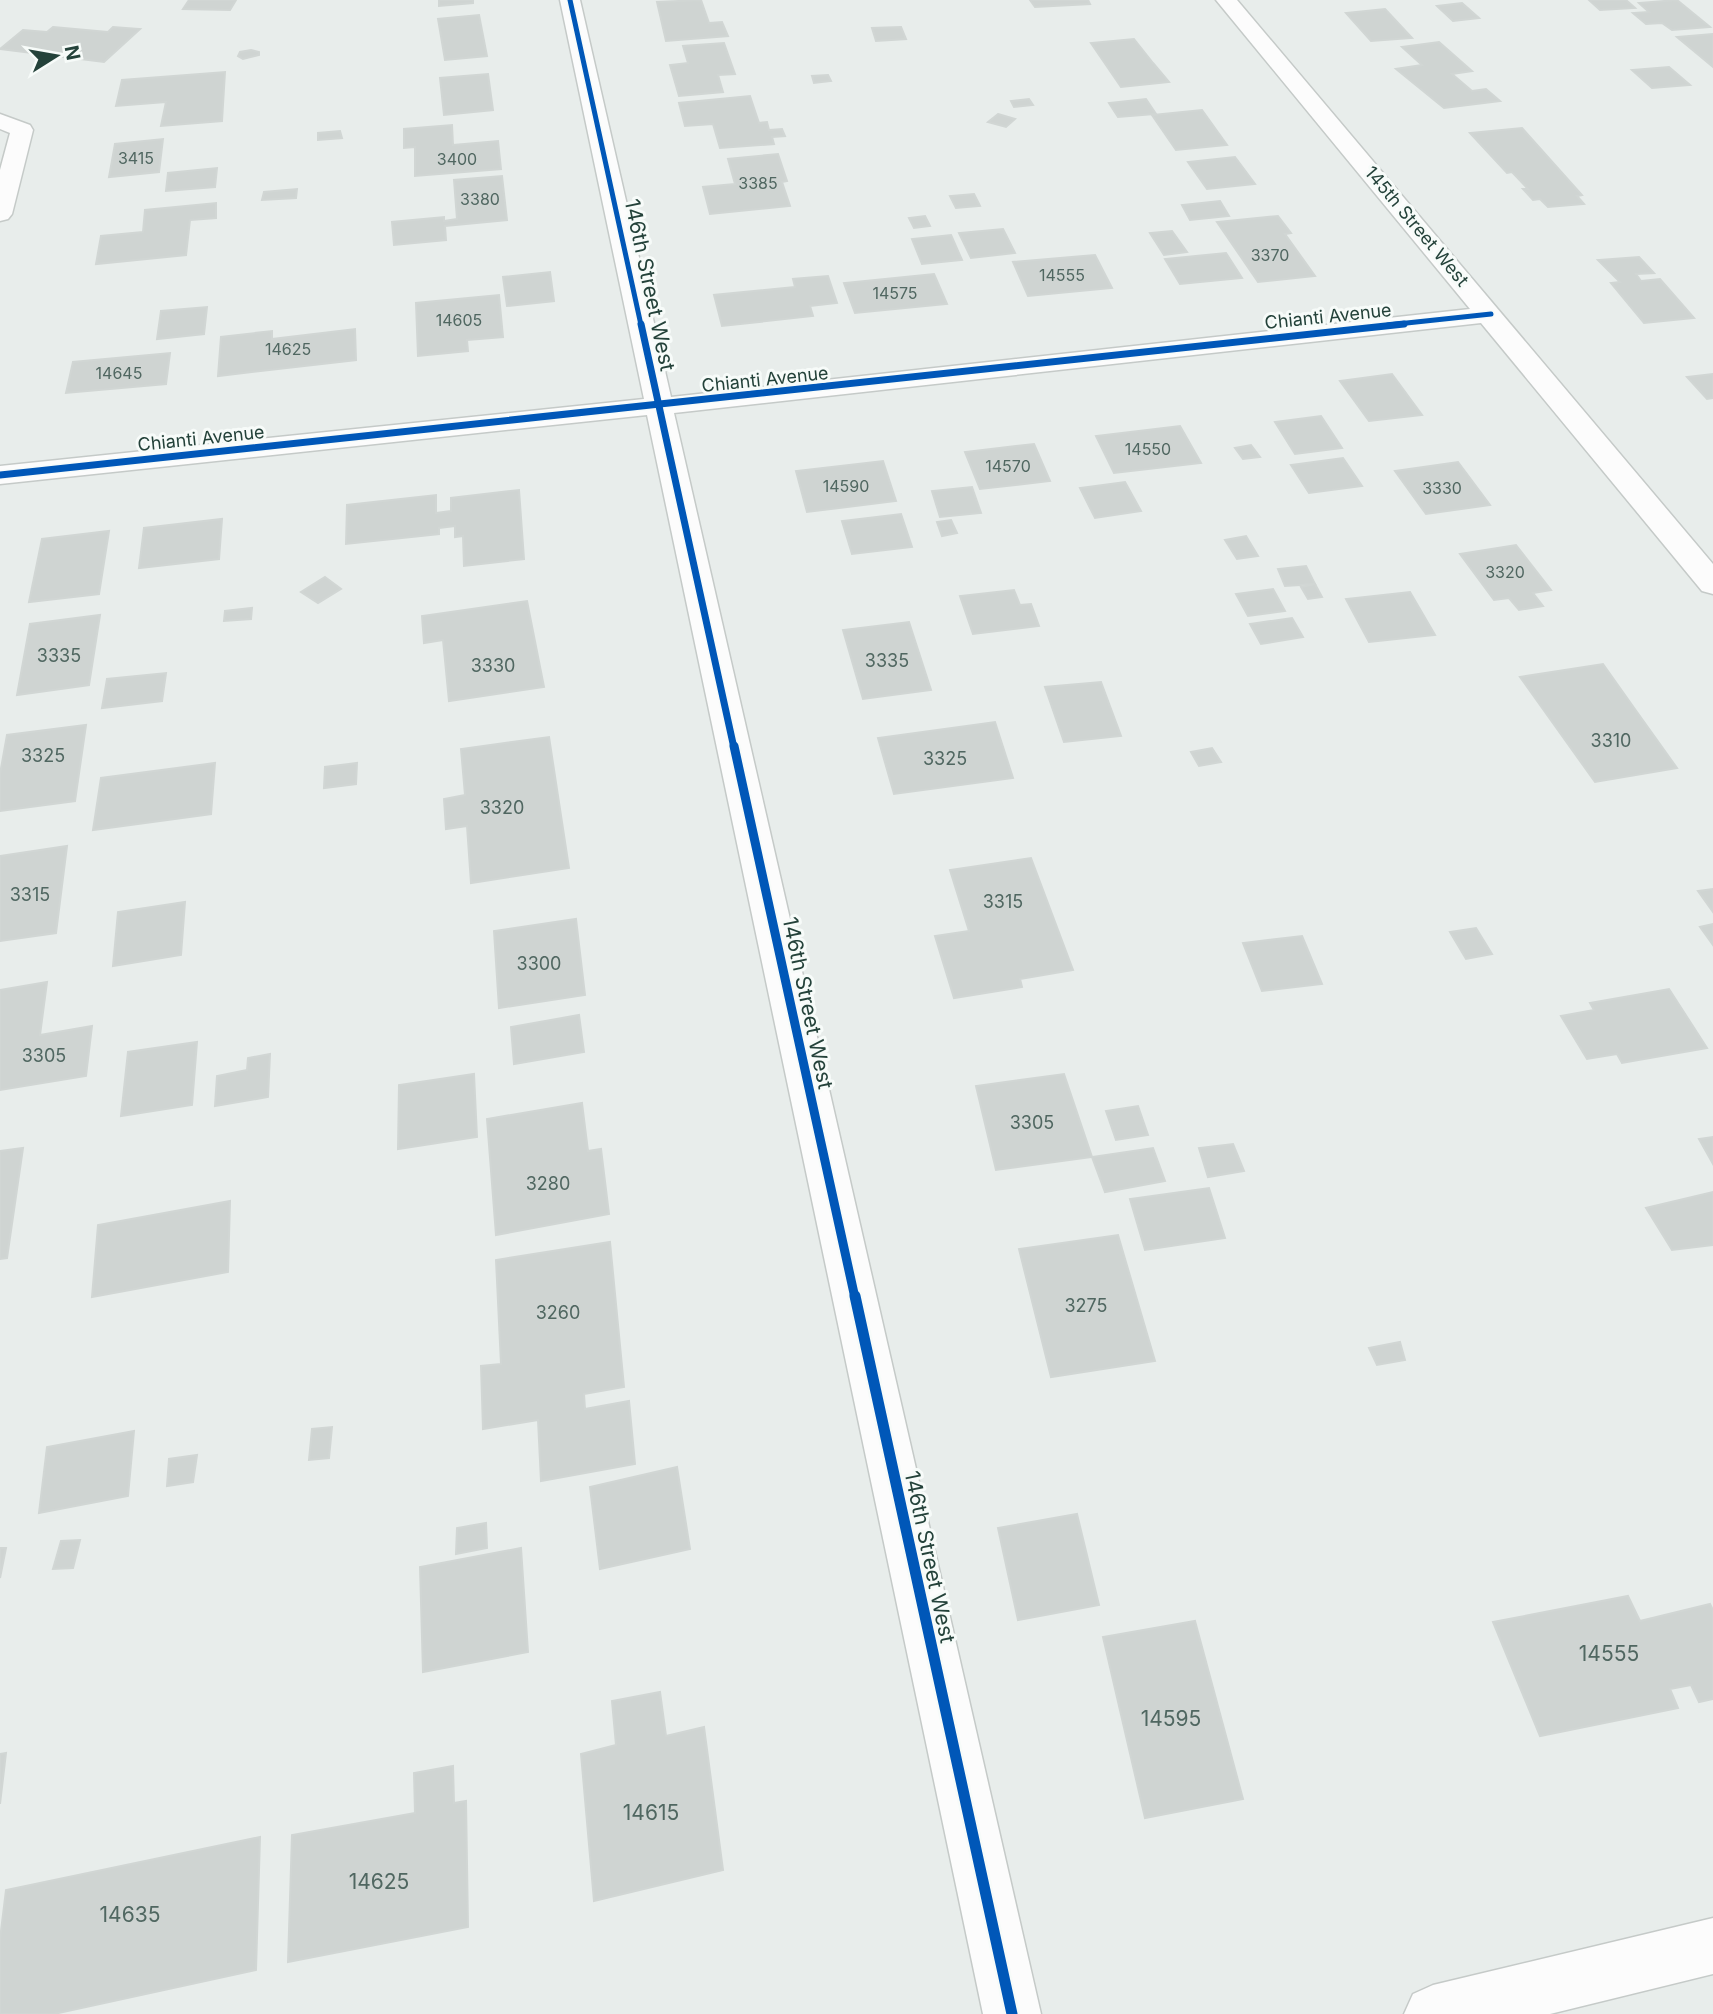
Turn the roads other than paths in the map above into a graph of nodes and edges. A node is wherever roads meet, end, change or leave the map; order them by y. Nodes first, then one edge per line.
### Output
1 (570, 0) edge
2 (1226, 0) edge
3 (0, 121) edge
4 (0, 214) edge
5 (1491, 314) junction
6 (659, 406) junction
7 (0, 475) edge
8 (1713, 584) edge
9 (1713, 1946) edge
10 (1012, 2014) edge
11 (1433, 2014) edge

1 - 6 street, 146th Street West
2 - 5 street, 145th Street West
3 - 4 street
5 - 6 street, Chianti Avenue
5 - 8 street, 145th Street West
6 - 7 street, Chianti Avenue
6 - 10 street, 146th Street West
9 - 11 street

